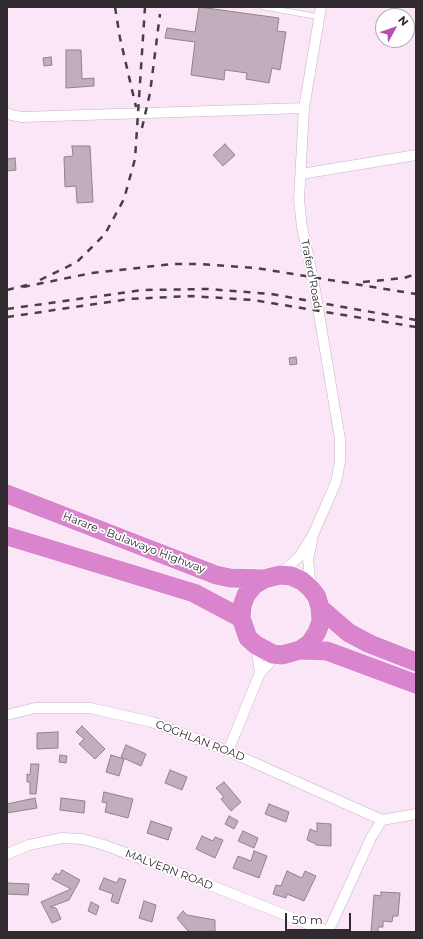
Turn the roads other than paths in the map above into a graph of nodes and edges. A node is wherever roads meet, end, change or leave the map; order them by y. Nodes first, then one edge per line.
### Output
1 (263, 7) edge
2 (320, 12) edge
3 (304, 108) junction
4 (7, 113) edge
5 (416, 155) edge
6 (301, 174) junction
7 (7, 494) edge
8 (313, 535) junction
9 (7, 536) edge
10 (272, 577) junction
11 (311, 589) junction
12 (320, 608) junction
13 (241, 618) junction
14 (256, 645) junction
15 (291, 652) junction
16 (416, 662) edge
17 (260, 673) junction
18 (416, 684) edge
19 (7, 715) edge
20 (228, 751) junction
21 (416, 814) edge
22 (382, 820) junction
23 (7, 854) edge
24 (328, 932) edge

1 - 2 lane
2 - 3 street, Traferd Road
3 - 4 street
3 - 6 street, Traferd Road
5 - 6 street
6 - 8 street, Traferd Road
7 - 10 highway, Harare - Bulawayo Highway
8 - 10 street, Traferd Road
8 - 11 street, Traferd Road
9 - 13 highway
10 - 11 highway, Harare - Bulawayo Highway
10 - 13 highway
11 - 12 highway, Harare - Bulawayo Highway
12 - 15 highway, Harare - Bulawayo Highway
12 - 16 highway, Harare - Bulawayo Highway
13 - 14 highway
14 - 15 highway
14 - 17 street
15 - 17 street
15 - 18 highway
17 - 20 street
19 - 20 street, COGHLAN ROAD
20 - 22 street, COGHLAN ROAD
21 - 22 street
22 - 24 street
23 - 24 street, MALVERN ROAD

